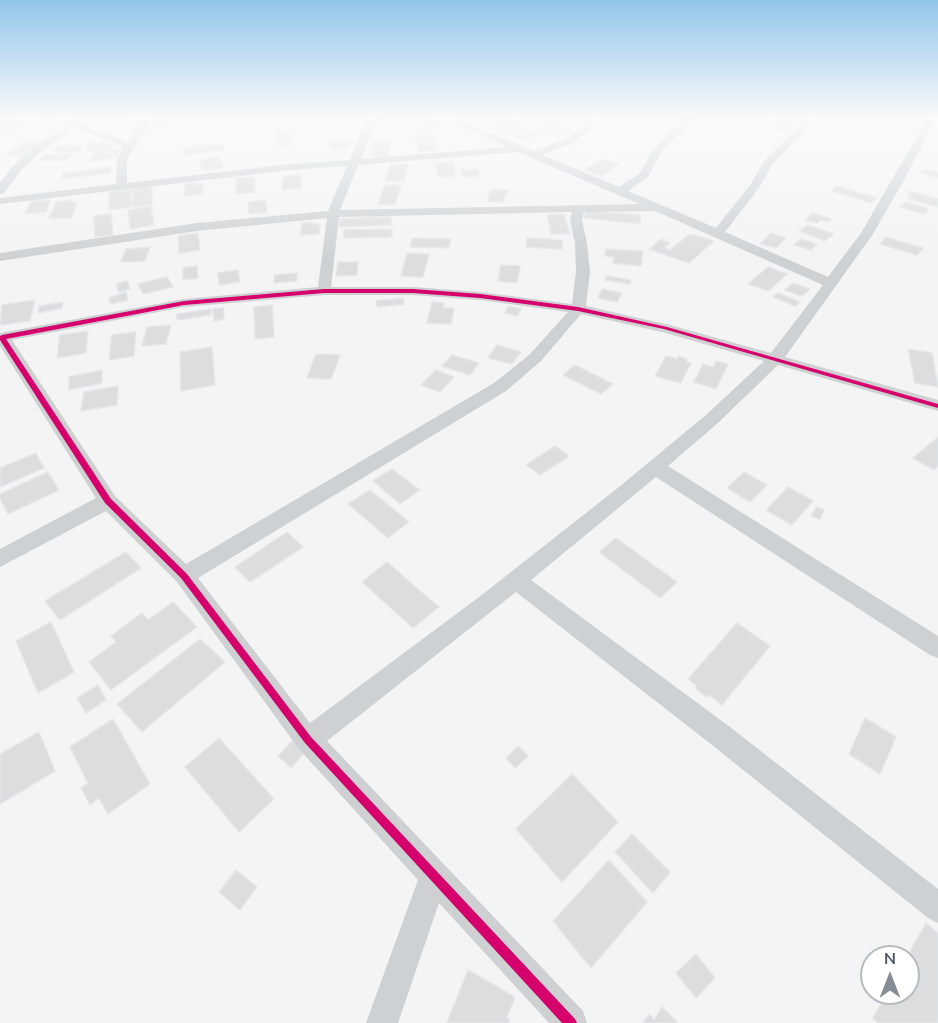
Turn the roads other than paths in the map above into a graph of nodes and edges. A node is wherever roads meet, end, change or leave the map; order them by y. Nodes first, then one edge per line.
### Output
1 (20, 166) edge
2 (122, 166) edge
3 (319, 166) edge
4 (353, 166) edge
5 (560, 166) edge
6 (649, 166) edge
7 (766, 166) edge
8 (907, 166) edge
9 (121, 186) junction
10 (0, 191) edge
11 (620, 191) junction
12 (0, 201) edge
13 (658, 207) junction
14 (579, 210) junction
15 (333, 214) junction
16 (718, 233) junction
17 (0, 257) edge
18 (830, 283) junction
19 (324, 291) junction
20 (578, 309) junction
21 (1, 338) edge
22 (776, 358) junction
23 (938, 406) edge
24 (655, 467) junction
25 (108, 501) junction
26 (0, 559) edge
27 (184, 576) junction
28 (516, 580) junction
29 (938, 648) edge
30 (308, 740) junction
31 (434, 876) junction
32 (938, 908) edge
33 (382, 1023) edge
34 (571, 1023) edge

1 - 10 street
2 - 9 street
3 - 9 street
4 - 15 street
5 - 11 street
6 - 11 street
7 - 16 street
8 - 18 street
9 - 12 street
11 - 13 street
13 - 14 street
13 - 16 street
14 - 15 street
14 - 20 street
15 - 17 street
15 - 19 street
16 - 18 street
18 - 22 street
19 - 20 street
19 - 21 street
20 - 22 street
20 - 27 street
21 - 25 street
22 - 23 street
22 - 24 street
24 - 28 street
24 - 29 street
25 - 26 street
25 - 27 street
27 - 30 street
28 - 30 street
28 - 32 street
30 - 31 street
31 - 33 street
31 - 34 street

